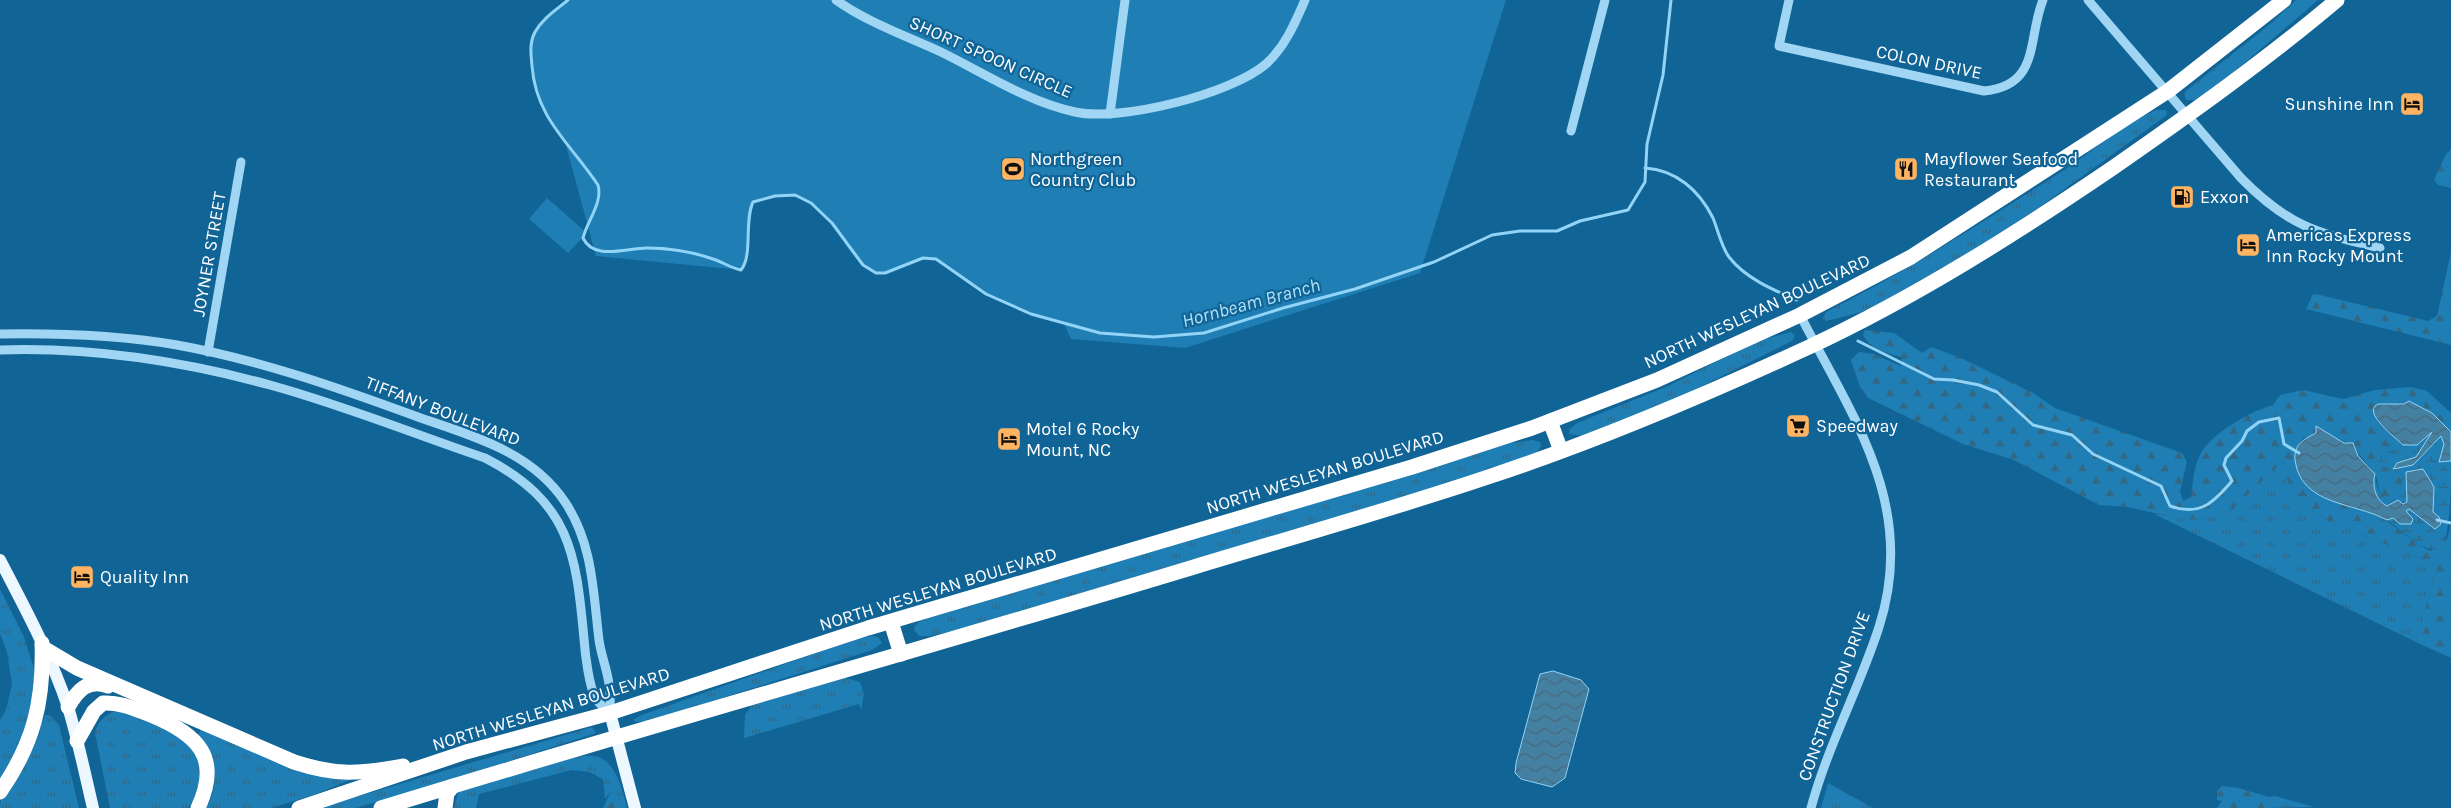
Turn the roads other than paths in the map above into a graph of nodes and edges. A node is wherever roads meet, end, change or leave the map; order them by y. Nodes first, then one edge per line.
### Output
1 (836, 0) edge
2 (1125, 0) edge
3 (1305, 0) edge
4 (1605, 0) edge
5 (1789, 0) edge
6 (2043, 0) edge
7 (2088, 0) edge
8 (2284, 0) edge
9 (2337, 0) edge
10 (2168, 91) junction
11 (1110, 114) junction
12 (2188, 116) junction
13 (1571, 131) dead end
14 (241, 162) dead end
15 (2380, 248) dead end
16 (1800, 315) junction
17 (0, 334) edge
18 (1815, 344) junction
19 (0, 350) edge
20 (208, 352) junction
21 (1550, 421) junction
22 (1561, 451) junction
23 (0, 560) edge
24 (891, 622) junction
25 (44, 646) junction
26 (901, 654) junction
27 (156, 702) junction
28 (68, 707) junction
29 (610, 713) junction
30 (616, 738) junction
31 (77, 741) junction
32 (451, 757) junction
33 (453, 786) junction
34 (0, 792) edge
35 (93, 808) edge
36 (198, 808) edge
37 (299, 808) edge
38 (381, 808) edge
39 (445, 808) edge
40 (635, 808) edge
41 (1811, 808) edge

1 - 11 street, SHORT SPOON CIRCLE
2 - 11 street
3 - 11 street, SHORT SPOON CIRCLE
4 - 13 street
5 - 6 street, COLON DRIVE
7 - 10 street
8 - 10 highway, NORTH WESLEYAN BOULEVARD
9 - 12 highway
10 - 12 street
10 - 16 highway, NORTH WESLEYAN BOULEVARD
12 - 15 street
12 - 18 highway
14 - 20 street, JOYNER STREET
16 - 18 street, CONSTRUCTION DRIVE
16 - 21 highway, NORTH WESLEYAN BOULEVARD
17 - 20 street, TIFFANY BOULEVARD
18 - 22 highway
18 - 41 street, CONSTRUCTION DRIVE
19 - 29 street, TIFFANY BOULEVARD
20 - 29 street, TIFFANY BOULEVARD
21 - 22 highway
21 - 24 highway, NORTH WESLEYAN BOULEVARD
22 - 26 highway
23 - 25 main road
24 - 26 highway
24 - 29 highway, NORTH WESLEYAN BOULEVARD
25 - 27 highway
25 - 28 main road
25 - 34 highway
26 - 30 highway
27 - 28 highway
27 - 32 highway
28 - 31 main road
29 - 30 main road
29 - 32 highway, NORTH WESLEYAN BOULEVARD
30 - 33 highway
30 - 40 main road
31 - 35 main road
31 - 36 highway
32 - 37 highway, NORTH WESLEYAN BOULEVARD
33 - 38 highway
33 - 39 highway

